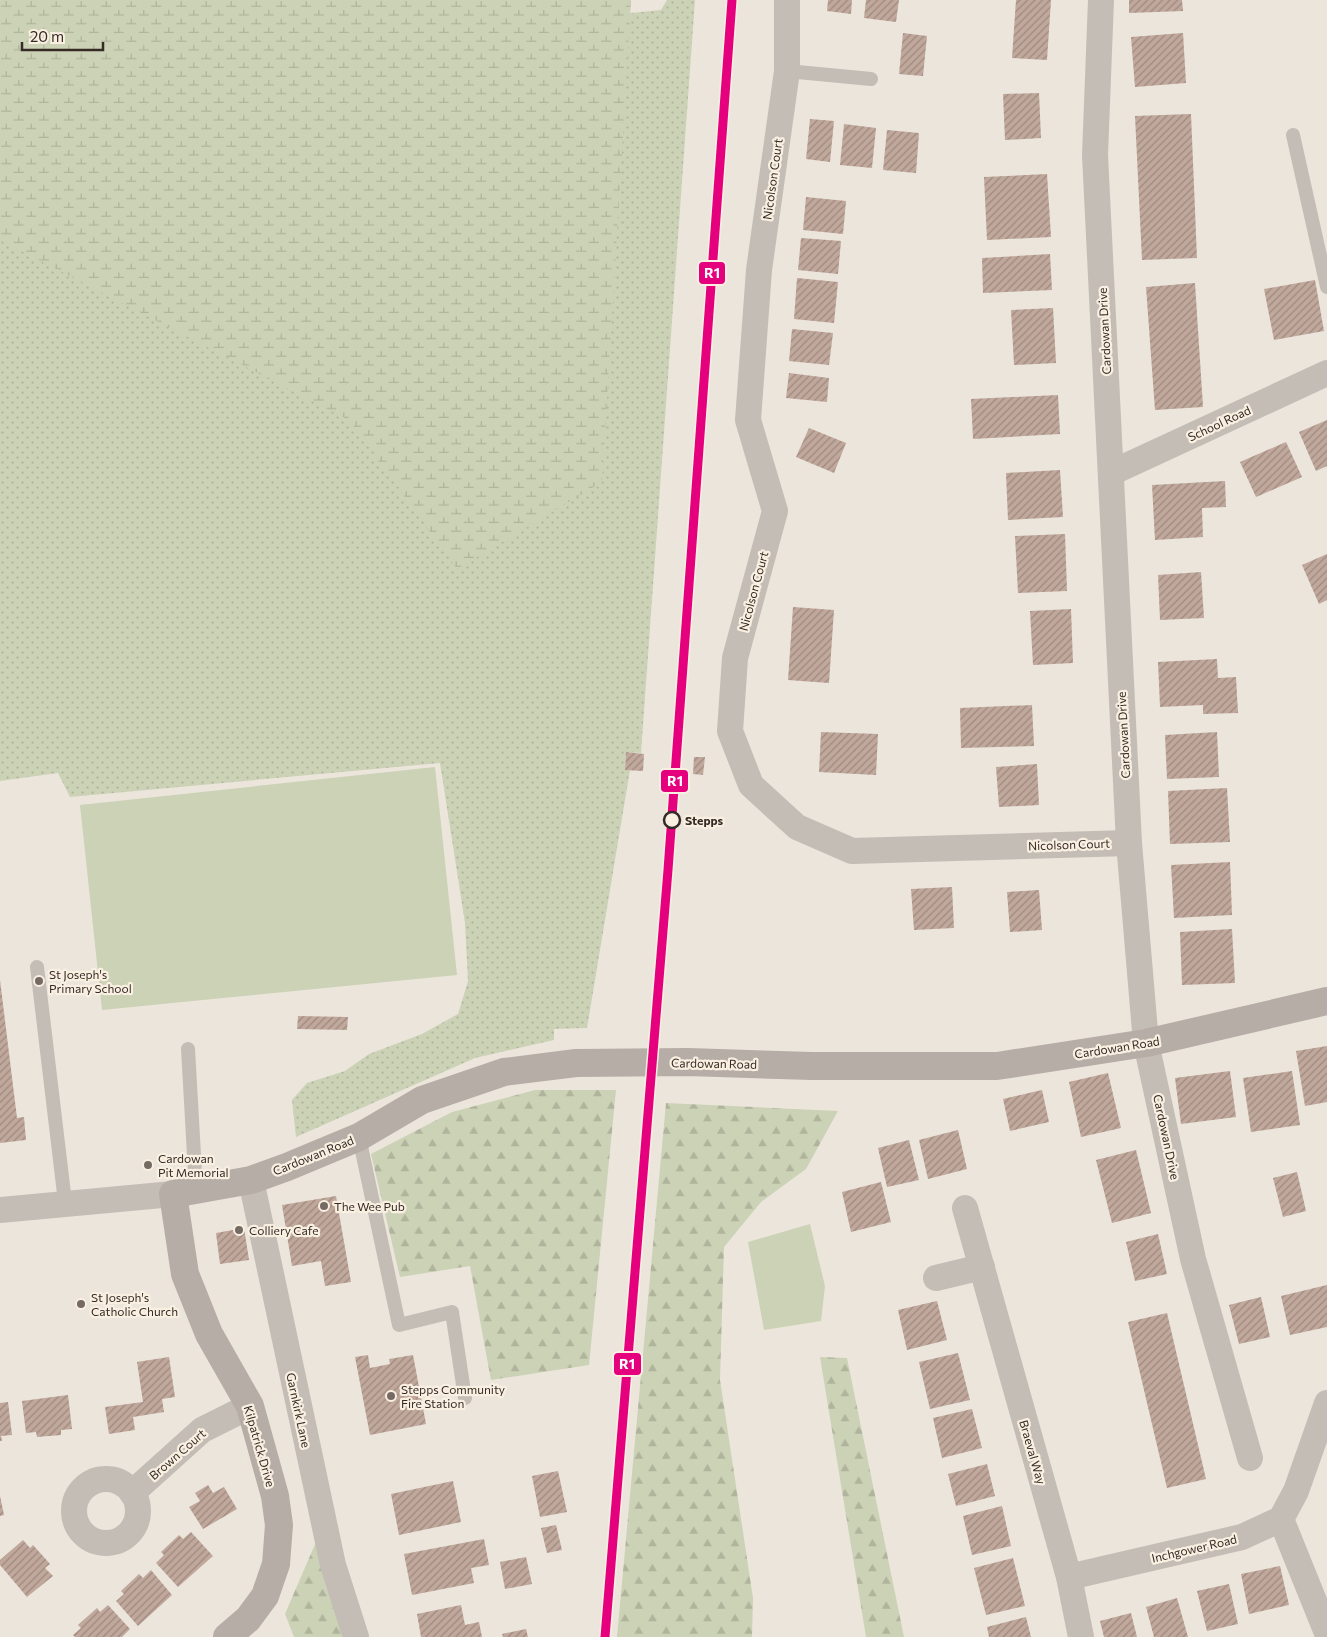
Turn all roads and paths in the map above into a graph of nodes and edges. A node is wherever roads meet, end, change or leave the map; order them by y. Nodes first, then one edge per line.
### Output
1 (787, 0) edge
2 (1101, 0) edge
3 (787, 71) junction
4 (871, 79) dead end
5 (1293, 135) dead end
6 (1327, 287) edge
7 (1327, 373) edge
8 (1111, 473) junction
9 (1129, 842) junction
10 (37, 967) dead end
11 (1327, 1001) edge
12 (1146, 1043) junction
13 (188, 1049) dead end
14 (359, 1137) junction
15 (251, 1180) junction
16 (184, 1192) junction
17 (65, 1202) junction
18 (965, 1208) dead end
19 (0, 1210) edge
20 (982, 1267) junction
21 (936, 1278) dead end
22 (465, 1398) dead end
23 (1327, 1403) edge
24 (250, 1406) junction
25 (1250, 1458) dead end
26 (132, 1493) dead end
27 (1281, 1519) junction
28 (1069, 1577) junction
29 (1327, 1633) edge
30 (227, 1637) edge
31 (356, 1637) edge
32 (1081, 1637) edge

1 - 3 street, Nicolson Court
2 - 8 street, Cardowan Drive
3 - 4 lane
3 - 9 street, Nicolson Court
5 - 6 lane
7 - 8 street, School Road
8 - 9 street, Cardowan Drive
9 - 12 street, Cardowan Drive
10 - 17 lane
11 - 12 street, Cardowan Road
12 - 14 street, Cardowan Road
12 - 25 street, Cardowan Drive
13 - 16 lane
14 - 15 street, Cardowan Road
14 - 22 lane
15 - 16 street, Cardowan Road
15 - 31 street, Garnkirk Lane
16 - 17 street, Cardowan Road
16 - 24 street, Kilpatrick Drive
17 - 19 street, Cardowan Road
18 - 20 street, Braeval Way
20 - 21 street
20 - 28 street, Braeval Way
23 - 27 street
24 - 26 street, Brown Court
24 - 30 street, Kilpatrick Drive
27 - 28 street, Inchgower Road
27 - 29 street
28 - 32 street, Braeval Way

